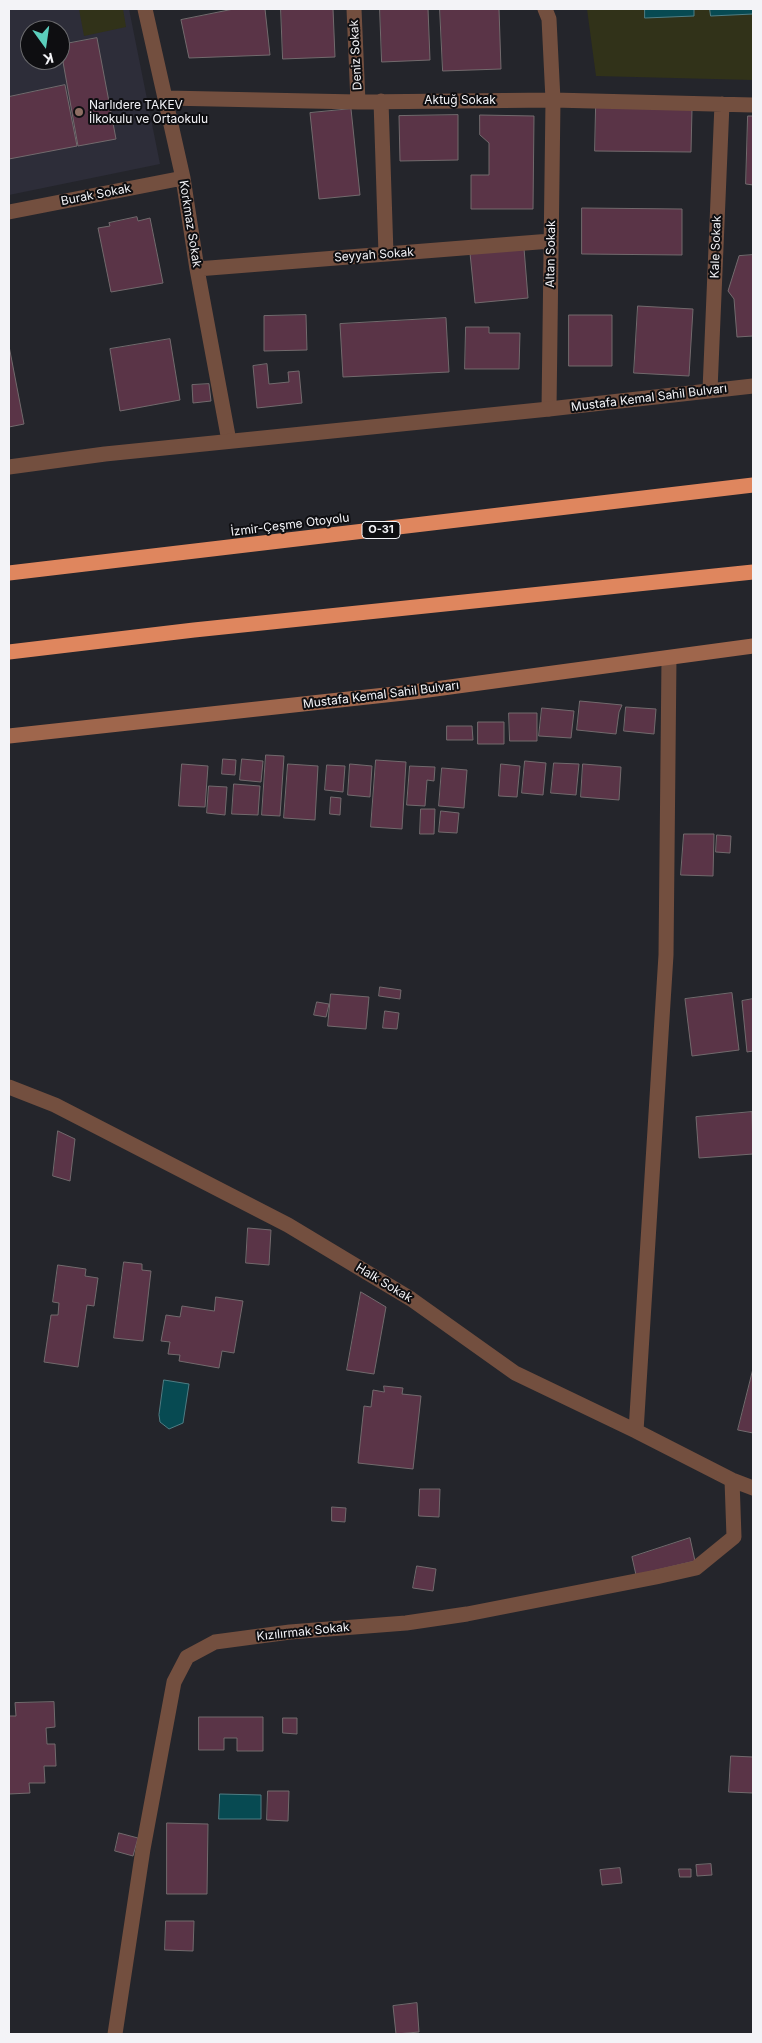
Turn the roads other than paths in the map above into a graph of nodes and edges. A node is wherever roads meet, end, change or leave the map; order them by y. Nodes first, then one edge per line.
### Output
1 (145, 9) edge
2 (354, 9) edge
3 (545, 9) edge
4 (166, 98) junction
5 (553, 100) junction
6 (381, 101) junction
7 (358, 102) junction
8 (722, 104) junction
9 (753, 105) edge
10 (183, 178) junction
11 (9, 212) edge
12 (551, 241) junction
13 (386, 254) junction
14 (197, 268) junction
15 (753, 386) edge
16 (710, 390) junction
17 (549, 409) junction
18 (229, 441) junction
19 (9, 467) edge
20 (753, 485) edge
21 (753, 572) edge
22 (9, 573) edge
23 (753, 646) edge
24 (9, 652) edge
25 (669, 658) junction
26 (9, 736) edge
27 (9, 1088) edge
28 (636, 1430) junction
29 (732, 1480) junction
30 (753, 1488) edge
31 (115, 2034) edge

1 - 4 street, Korkmaz Sokak
2 - 7 street, Deniz Sokak
3 - 5 street, Altan Sokak
4 - 7 street, Aktuğ Sokak
4 - 10 street, Korkmaz Sokak
5 - 6 street, Aktuğ Sokak
5 - 8 street, Aktuğ Sokak
5 - 12 street, Altan Sokak
6 - 7 street, Aktuğ Sokak
6 - 13 street
8 - 9 street, Aktuğ Sokak
8 - 16 street, Kale Sokak
10 - 11 street, Burak Sokak
10 - 14 street, Korkmaz Sokak
12 - 13 street, Seyyah Sokak
12 - 17 street, Altan Sokak
13 - 14 street, Seyyah Sokak
14 - 18 street, Korkmaz Sokak
15 - 16 street, Mustafa Kemal Sahil Bulvarı
16 - 17 street, Mustafa Kemal Sahil Bulvarı
17 - 18 street, Mustafa Kemal Sahil Bulvarı
18 - 19 street, Mustafa Kemal Sahil Bulvarı
20 - 22 highway, İzmir-Çeşme Otoyolu / O-31
21 - 24 highway
23 - 25 main road, Mustafa Kemal Sahil Bulvarı
25 - 26 main road, Mustafa Kemal Sahil Bulvarı
25 - 28 street
27 - 28 street, Halk Sokak
28 - 29 street, Halk Sokak
29 - 30 street, Halk Sokak
29 - 31 street, Kızılırmak Sokak

